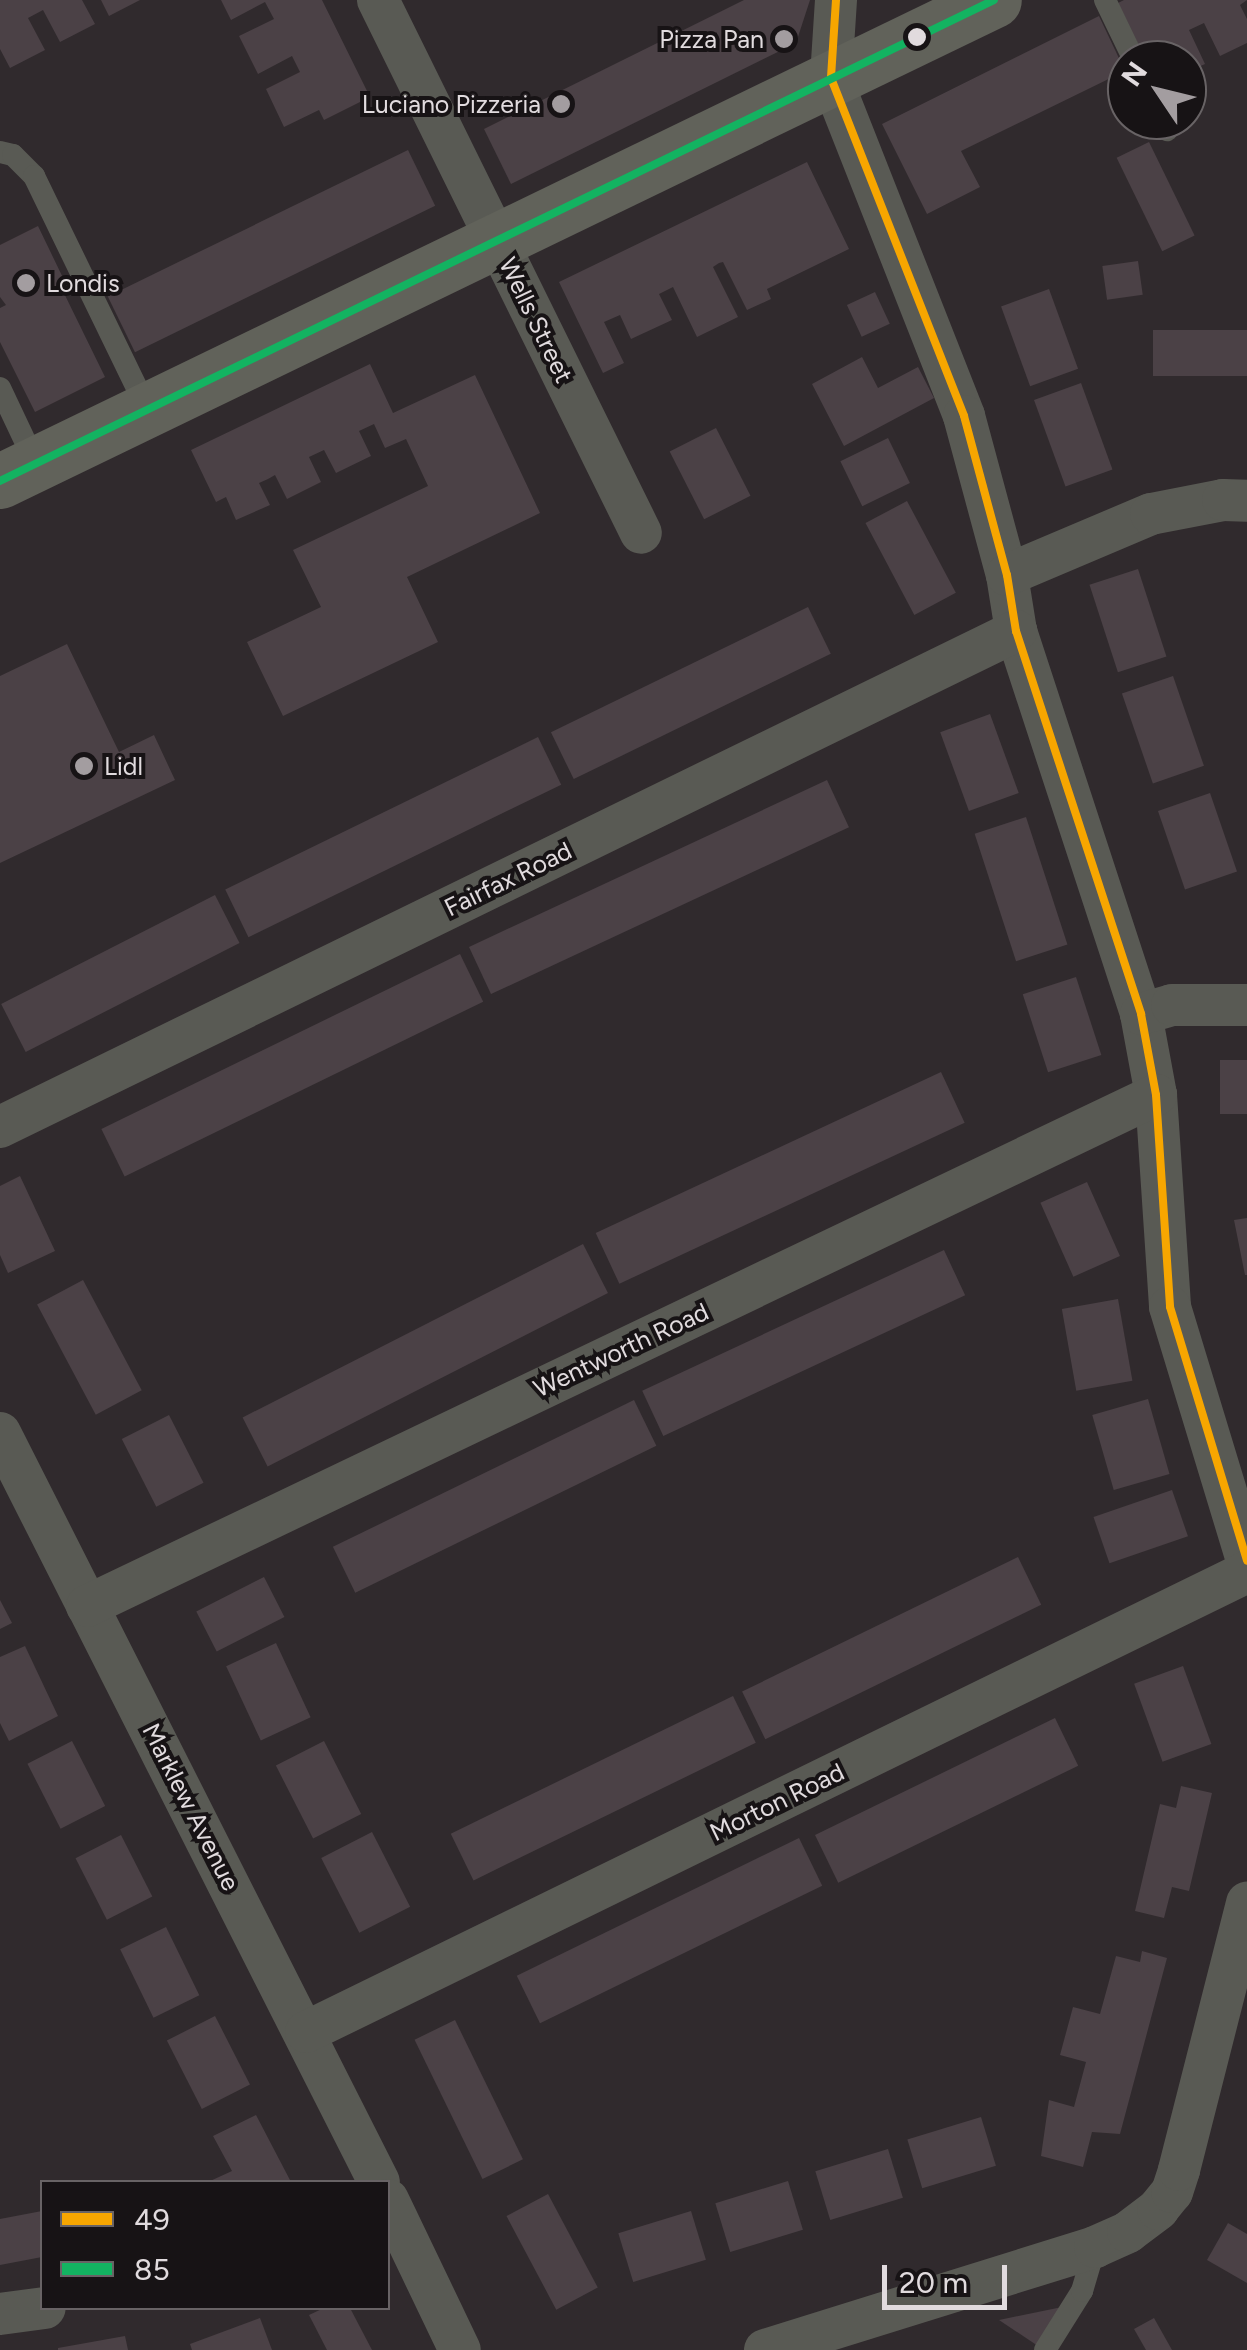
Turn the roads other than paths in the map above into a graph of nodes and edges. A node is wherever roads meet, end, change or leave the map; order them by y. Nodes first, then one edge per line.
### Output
1 (378, 0) edge
2 (836, 0) edge
3 (994, 0) edge
4 (1105, 0) edge
5 (1124, 40) edge
6 (832, 78) junction
7 (0, 152) edge
8 (496, 240) junction
9 (0, 388) edge
10 (147, 410) junction
11 (18, 472) edge
12 (1247, 501) edge
13 (641, 533) dead end
14 (1006, 575) junction
15 (1016, 631) junction
16 (1247, 1005) edge
17 (1141, 1014) junction
18 (1156, 1095) junction
19 (0, 1127) edge
20 (0, 1433) edge
21 (1241, 1513) edge
22 (1247, 1562) edge
23 (1247, 1572) edge
24 (87, 1606) junction
25 (1247, 1903) edge
26 (306, 2032) junction
27 (376, 2180) edge
28 (390, 2208) edge
29 (1095, 2247) junction
30 (40, 2309) edge
31 (0, 2314) edge
32 (460, 2350) edge
33 (765, 2350) edge
34 (1045, 2350) edge

1 - 8 street, Wells Street
2 - 6 street
3 - 6 main road
4 - 5 lane
6 - 8 main road
6 - 14 street
7 - 10 lane
8 - 10 main road
8 - 13 street, Wells Street
9 - 11 lane
10 - 11 main road
12 - 14 street
14 - 15 street
15 - 17 street
15 - 19 street, Fairfax Road
16 - 17 street
17 - 18 street
18 - 21 street
18 - 24 street, Wentworth Road
20 - 24 street, Marklew Avenue
21 - 22 street
23 - 26 street, Morton Road
24 - 26 street, Marklew Avenue
25 - 29 street
26 - 27 street, Marklew Avenue
28 - 32 street, Marklew Avenue
29 - 33 street
29 - 34 lane
30 - 31 street

